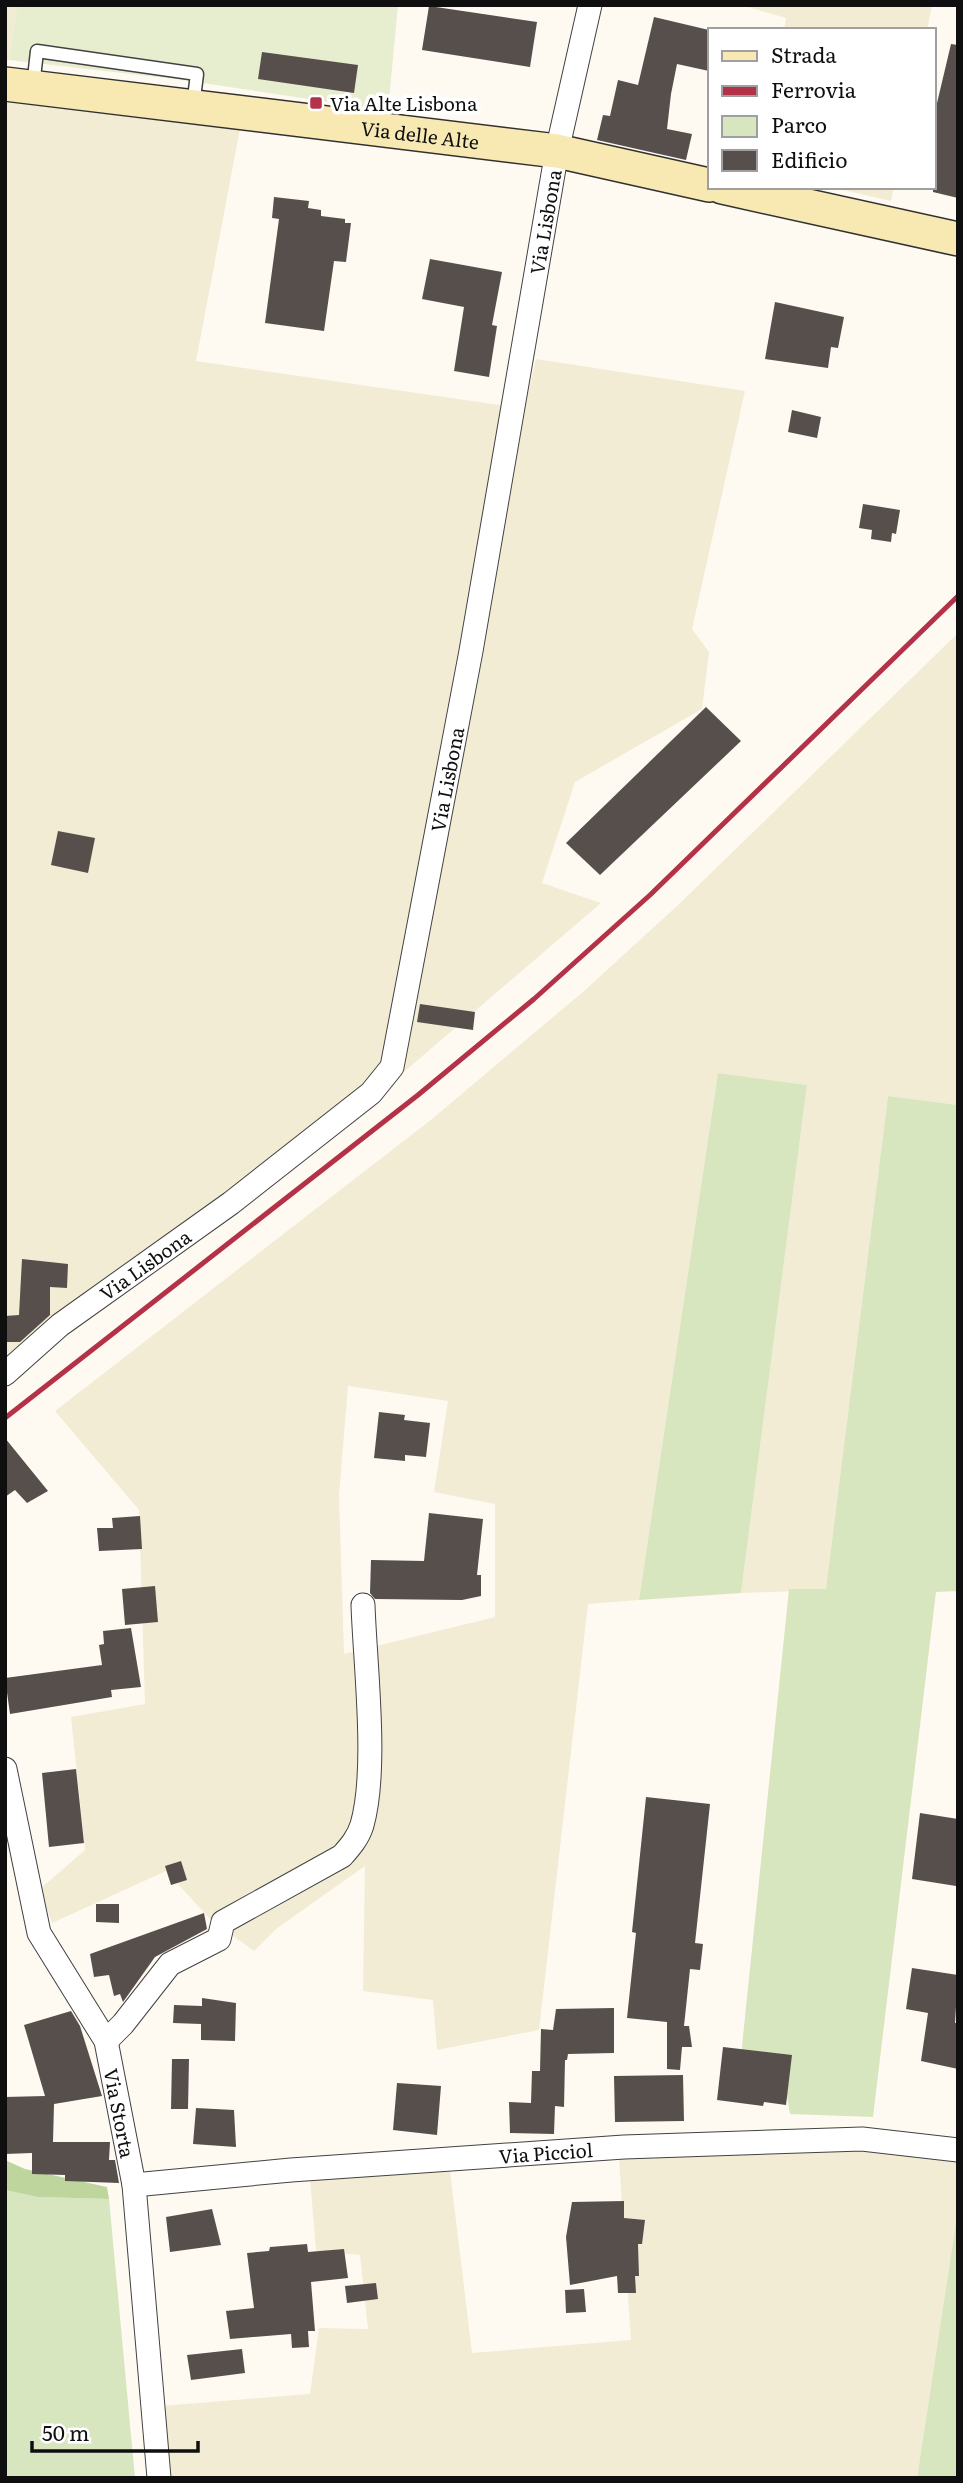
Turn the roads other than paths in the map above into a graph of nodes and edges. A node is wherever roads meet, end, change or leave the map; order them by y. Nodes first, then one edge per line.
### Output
1 (590, 5) edge
2 (19, 86) edge
3 (558, 152) junction
4 (708, 185) edge
5 (731, 189) edge
6 (958, 239) edge
7 (5, 1374) edge
8 (363, 1605) dead end
9 (5, 1769) edge
10 (106, 2041) junction
11 (958, 2150) edge
12 (134, 2185) junction
13 (159, 2478) edge

1 - 3 street, Via Lisbona
2 - 3 street, Via delle Alte
3 - 4 street, Via delle Alte
3 - 7 street, Via Lisbona
5 - 6 street
8 - 10 street
9 - 10 street, Via Storta
10 - 12 street, Via Storta
11 - 12 street, Via Picciol
12 - 13 street, Via Storta

